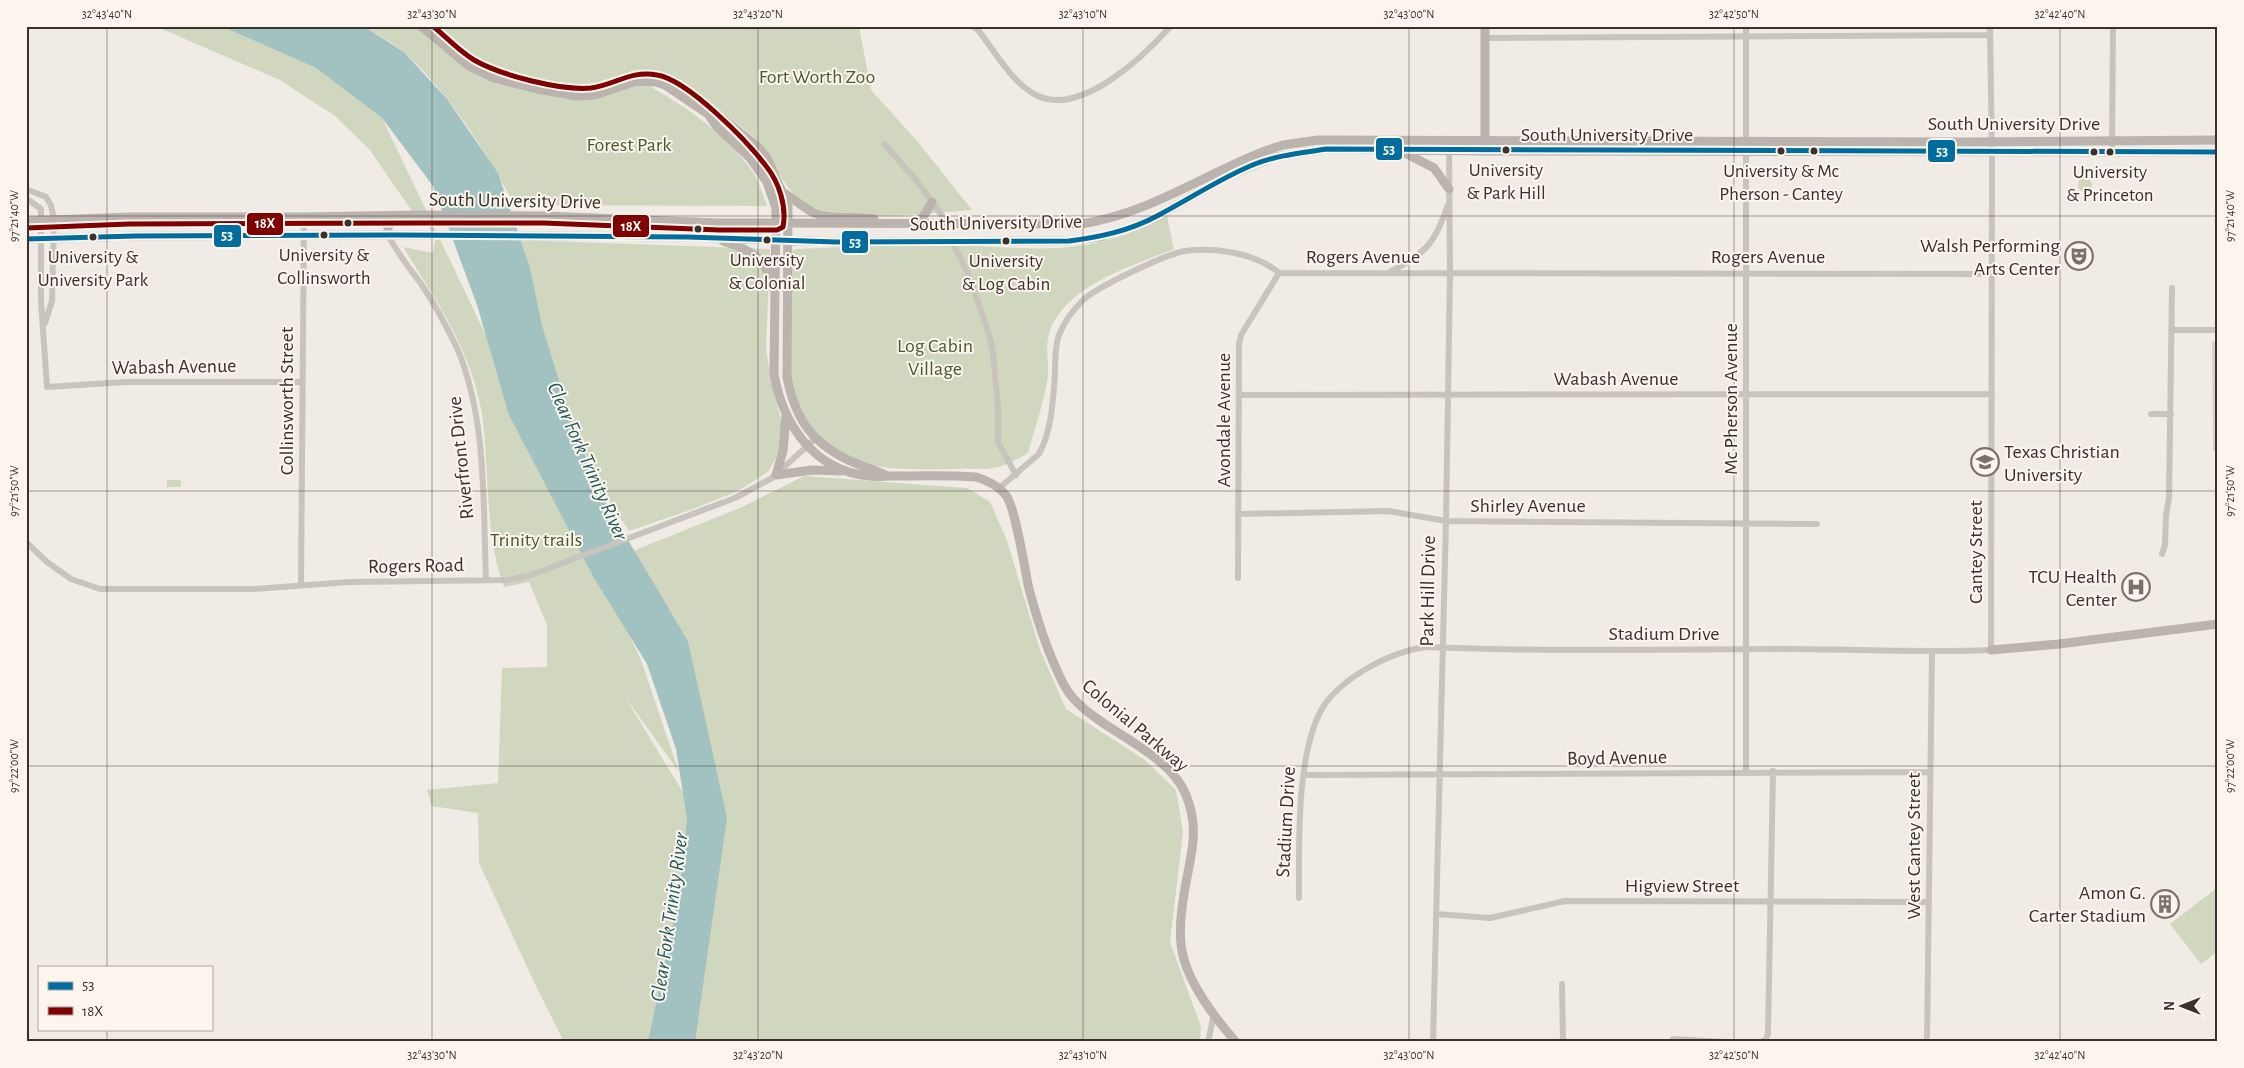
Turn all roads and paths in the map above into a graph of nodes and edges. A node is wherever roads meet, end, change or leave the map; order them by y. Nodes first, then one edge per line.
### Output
1 (421, 26) edge
2 (972, 26) edge
3 (1171, 26) edge
4 (1486, 26) edge
5 (1746, 26) edge
6 (1990, 26) edge
7 (2113, 26) edge
8 (1990, 35) junction
9 (1746, 36) junction
10 (1486, 38) junction
11 (708, 114) junction
12 (2112, 140) junction
13 (2218, 140) edge
14 (1485, 141) junction
15 (1746, 142) junction
16 (885, 145) dead end
17 (1449, 146) junction
18 (1991, 147) junction
19 (1398, 150) junction
20 (1485, 151) junction
21 (1746, 151) junction
22 (2112, 152) junction
23 (2218, 152) edge
24 (26, 189) edge
25 (1449, 189) junction
26 (784, 193) junction
27 (26, 198) edge
28 (1450, 199) junction
29 (932, 202) junction
30 (421, 216) junction
31 (304, 218) junction
32 (54, 219) junction
33 (26, 221) edge
34 (40, 221) junction
35 (776, 223) junction
36 (789, 223) junction
37 (894, 224) junction
38 (916, 224) junction
39 (948, 224) junction
40 (388, 235) junction
41 (303, 236) junction
42 (40, 238) junction
43 (54, 238) junction
44 (714, 238) junction
45 (26, 239) edge
46 (776, 240) junction
47 (788, 240) junction
48 (952, 241) junction
49 (1280, 273) junction
50 (1450, 273) junction
51 (1746, 274) junction
52 (1992, 274) junction
53 (1385, 275) junction
54 (2172, 288) dead end
55 (775, 312) junction
56 (44, 327) junction
57 (2171, 330) junction
58 (2218, 330) edge
59 (302, 382) junction
60 (1746, 394) junction
61 (1992, 394) junction
62 (1239, 395) junction
63 (1448, 395) junction
64 (786, 414) junction
65 (2151, 414) dead end
66 (2171, 414) junction
67 (816, 438) junction
68 (806, 446) junction
69 (849, 472) junction
70 (776, 475) junction
71 (1016, 475) junction
72 (887, 476) junction
73 (998, 489) junction
74 (1239, 514) junction
75 (1446, 521) junction
76 (1746, 523) junction
77 (1817, 524) dead end
78 (26, 542) edge
79 (2162, 554) dead end
80 (1238, 578) dead end
81 (486, 580) junction
82 (301, 586) junction
83 (2218, 624) edge
84 (1443, 648) junction
85 (1746, 650) junction
86 (1992, 650) junction
87 (1932, 652) junction
88 (1773, 771) junction
89 (1746, 772) junction
90 (1930, 772) junction
91 (1440, 774) junction
92 (1304, 775) junction
93 (1299, 898) dead end
94 (1770, 902) junction
95 (1929, 902) junction
96 (1436, 914) junction
97 (1562, 984) dead end
98 (1214, 1014) junction
99 (1673, 1039) dead end
100 (1764, 1040) edge
101 (1208, 1042) edge
102 (1236, 1042) edge
103 (1433, 1042) edge
104 (1563, 1042) edge
105 (1726, 1042) edge
106 (1927, 1042) edge

1 - 11 main road
2 - 3 street
4 - 10 main road
5 - 9 street, Mc Pherson Avenue
6 - 8 street
7 - 12 street
8 - 9 street
8 - 18 street
9 - 10 street
9 - 15 street, Mc Pherson Avenue
10 - 14 main road
11 - 26 main road
11 - 35 main road
12 - 13 main road, South University Drive
12 - 18 main road, South University Drive
12 - 22 street
14 - 15 main road, South University Drive
14 - 17 main road, South University Drive
14 - 20 main road
15 - 18 main road, South University Drive
15 - 21 street, Mc Pherson Avenue
16 - 29 street
17 - 19 main road, South University Drive
17 - 20 main road, South University Drive
17 - 25 street, Park Hill Drive
17 - 39 main road, South University Drive
18 - 21 main road, South University Drive
18 - 22 main road, South University Drive
18 - 52 street
19 - 25 main road
19 - 48 main road, South University Drive
20 - 21 main road, South University Drive
21 - 51 street, Mc Pherson Avenue
22 - 23 main road, South University Drive
24 - 32 street
25 - 28 street, Park Hill Drive
26 - 36 main road
26 - 37 main road
27 - 34 street
28 - 50 street, Park Hill Drive
28 - 53 street
29 - 38 main road
29 - 39 street
30 - 31 main road, South University Drive
30 - 35 main road, South University Drive
30 - 40 main road
31 - 32 main road, South University Drive
31 - 41 street, Collinsworth Street
32 - 34 main road, South University Drive
32 - 43 street
33 - 34 main road, South University Drive
34 - 42 street
35 - 36 main road, South University Drive
35 - 46 main road
36 - 37 main road, South University Drive
36 - 47 main road
37 - 38 main road, South University Drive
38 - 39 main road, South University Drive
40 - 41 main road, South University Drive
40 - 44 main road, South University Drive
40 - 81 street, Riverfront Drive
41 - 43 main road, South University Drive
41 - 59 street, Collinsworth Street
42 - 43 main road, South University Drive
42 - 45 main road, South University Drive
42 - 56 street
43 - 56 street
44 - 46 main road, South University Drive
44 - 55 main road
46 - 47 main road, South University Drive
46 - 55 main road
47 - 48 main road, South University Drive
47 - 67 main road
48 - 71 street
49 - 53 street, Rogers Avenue
49 - 62 street, Avondale Avenue
49 - 71 street, Rogers Avenue
50 - 51 street, Rogers Avenue
50 - 53 street, Rogers Avenue
50 - 63 street, Park Hill Drive
51 - 52 street, Rogers Avenue
51 - 60 street, Mc Pherson Avenue
52 - 61 street
54 - 57 street
55 - 64 main road
56 - 59 street, Wabash Avenue
57 - 58 street
57 - 66 street
59 - 82 street, Collinsworth Street
60 - 61 street, Wabash Avenue
60 - 63 street, Wabash Avenue
60 - 76 street, Mc Pherson Avenue
61 - 86 street, Cantey Street
62 - 63 street, Wabash Avenue
62 - 74 street, Avondale Avenue
63 - 75 street, Park Hill Drive
64 - 68 main road
64 - 70 main road
65 - 66 street
66 - 79 street
67 - 68 street, Rogers Road
67 - 72 main road
68 - 69 main road
68 - 70 street, Rogers Road
69 - 70 main road
69 - 72 main road
70 - 81 street, Rogers Road
71 - 73 street, Rogers Avenue
72 - 73 main road
73 - 98 main road, Colonial Parkway
74 - 75 street, Shirley Avenue
74 - 80 street, Avondale Avenue
75 - 76 street, Shirley Avenue
75 - 84 street, Park Hill Drive
76 - 77 street, Shirley Avenue
76 - 85 street, Mc Pherson Avenue
78 - 82 street, Rogers Road
81 - 82 street, Rogers Road
83 - 86 main road, Stadium Drive
84 - 85 street, Stadium Drive
84 - 91 street, Park Hill Drive
84 - 92 street, Stadium Drive
85 - 87 street, Stadium Drive
85 - 89 street, Mc Pherson Avenue
86 - 87 street, Stadium Drive
87 - 90 street, West Cantey Street
88 - 89 street, Boyd Avenue
88 - 90 street, Boyd Avenue
88 - 94 street
89 - 91 street, Boyd Avenue
90 - 95 street, West Cantey Street
91 - 92 street, Boyd Avenue
91 - 96 street, Park Hill Drive
92 - 93 street, Stadium Drive
94 - 95 street, Higview Street
94 - 96 street, Higview Street
94 - 100 street
95 - 106 street, West Cantey Street
96 - 103 street, Park Hill Drive
97 - 104 street
98 - 101 street
98 - 102 main road, Colonial Parkway
99 - 105 street

